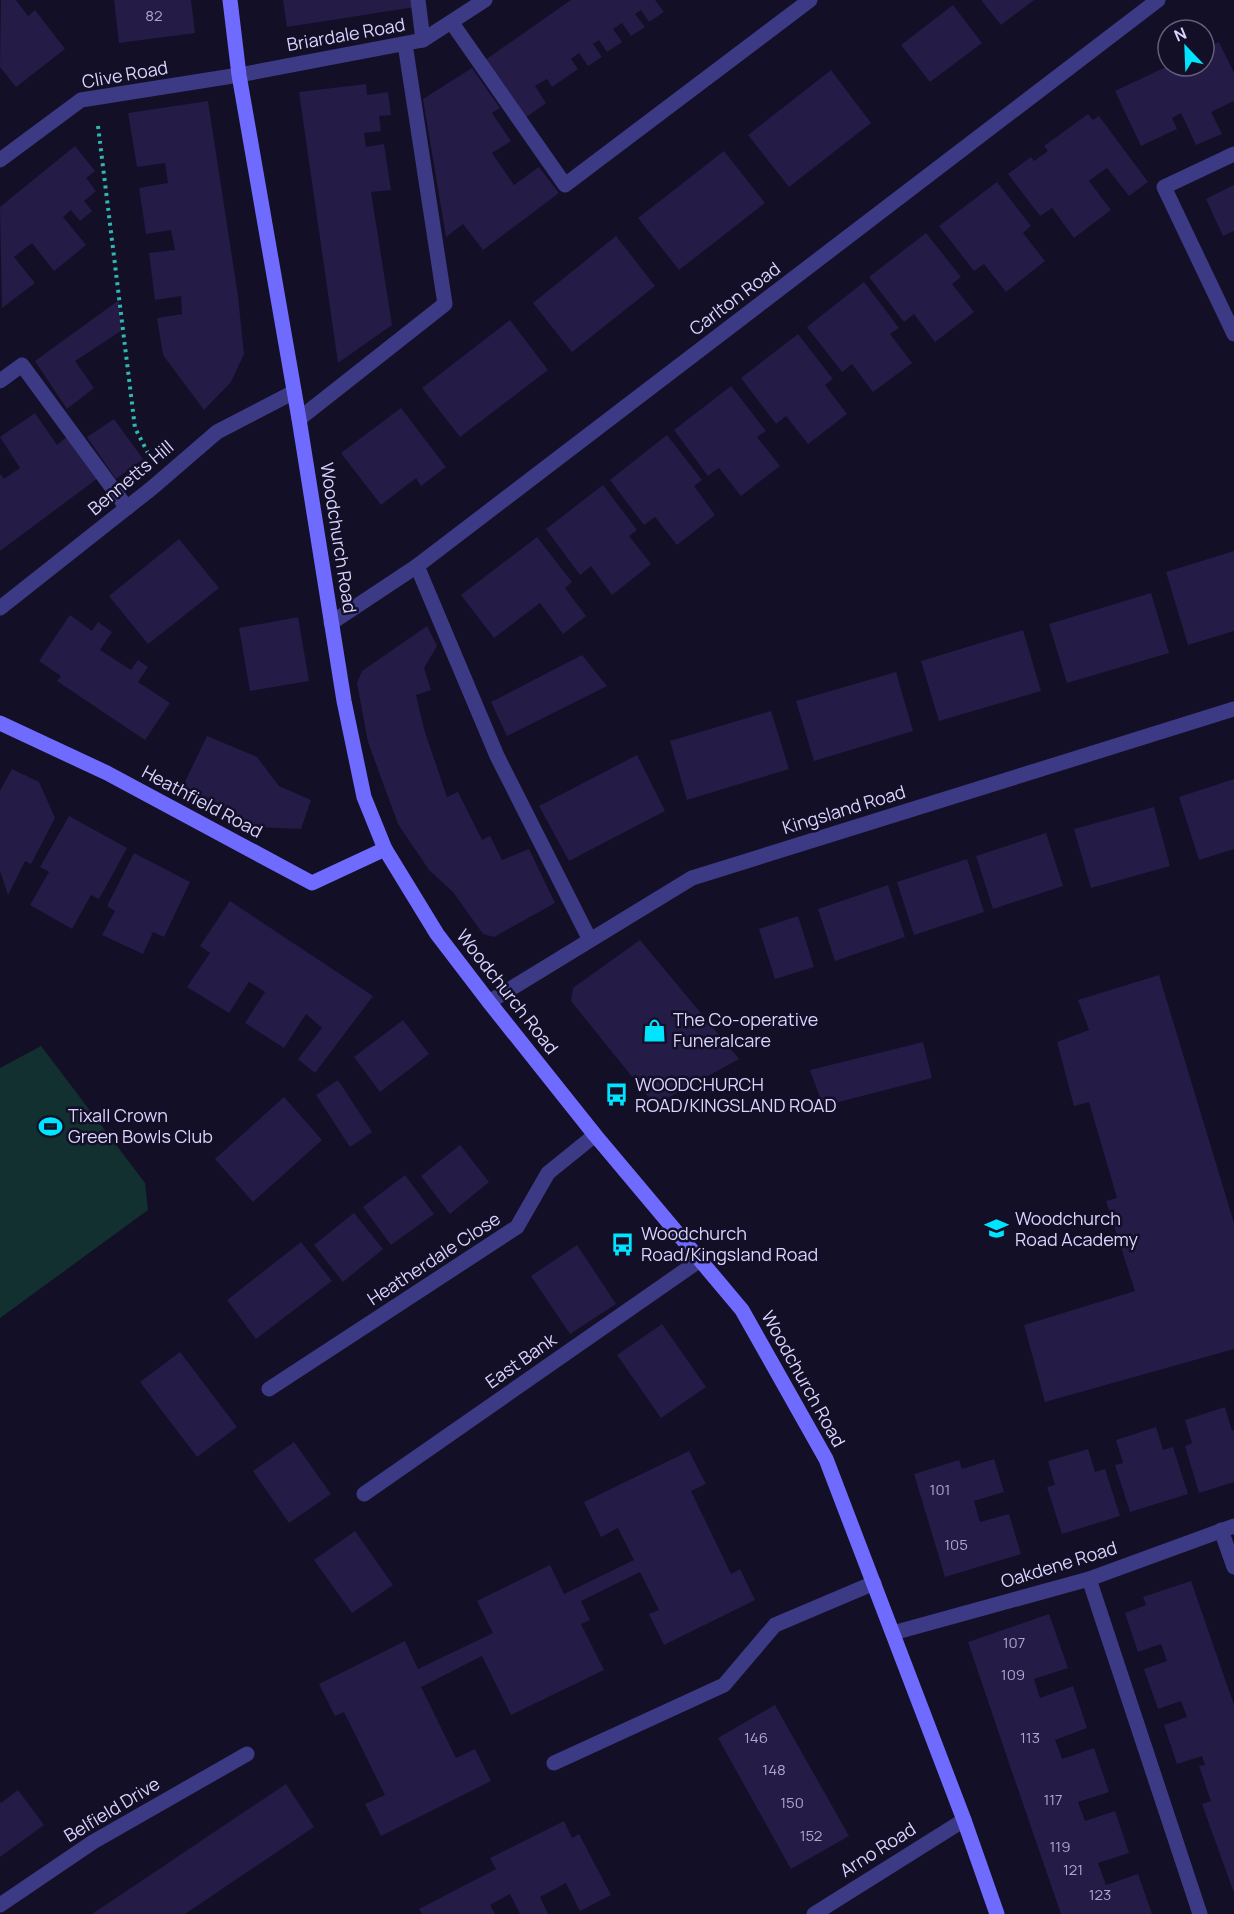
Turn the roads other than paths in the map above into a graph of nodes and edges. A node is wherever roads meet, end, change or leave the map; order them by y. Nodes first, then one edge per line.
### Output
1 (230, 0) edge
2 (418, 0) edge
3 (485, 0) edge
4 (810, 0) edge
5 (1158, 0) edge
6 (452, 23) junction
7 (423, 40) junction
8 (405, 44) junction
9 (239, 75) junction
10 (1234, 154) edge
11 (0, 160) edge
12 (1234, 334) edge
13 (0, 381) edge
14 (294, 392) junction
15 (299, 419) junction
16 (127, 508) junction
17 (417, 566) junction
18 (0, 608) edge
19 (331, 622) junction
20 (1234, 709) edge
21 (0, 723) edge
22 (385, 849) junction
23 (590, 940) junction
24 (489, 1002) junction
25 (595, 1135) junction
26 (700, 1260) junction
27 (268, 1389) dead end
28 (364, 1494) dead end
29 (1227, 1528) edge
30 (1234, 1567) edge
31 (1089, 1579) junction
32 (874, 1583) junction
33 (893, 1633) junction
34 (247, 1754) dead end
35 (554, 1763) dead end
36 (964, 1820) junction
37 (0, 1905) edge
38 (814, 1914) edge
39 (997, 1914) edge
40 (1200, 1914) edge

1 - 9 street, Woodchurch Road
2 - 7 street
3 - 6 street, Briardale Road
4 - 6 street
5 - 17 street, Carlton Road
6 - 7 street, Briardale Road
7 - 8 street, Briardale Road
8 - 9 street, Briardale Road
8 - 15 street
9 - 11 street, Clive Road
9 - 14 street, Woodchurch Road
10 - 12 street
13 - 16 street
14 - 15 street, Woodchurch Road
14 - 16 street, Bennetts Hill
15 - 19 street, Woodchurch Road
16 - 18 street, Bennetts Hill
17 - 19 street, Carlton Road
17 - 23 street
19 - 22 street, Woodchurch Road
20 - 23 street, Kingsland Road
21 - 22 street, Heathfield Road
22 - 24 street, Woodchurch Road
23 - 24 street, Kingsland Road
24 - 25 street, Woodchurch Road
25 - 26 street, Woodchurch Road
25 - 27 street, Heatherdale Close
26 - 28 street, East Bank
26 - 32 street, Woodchurch Road
29 - 30 street
29 - 31 street, Oakdene Road
31 - 33 street, Oakdene Road
31 - 40 street
32 - 33 street, Woodchurch Road
32 - 35 street
33 - 36 street, Woodchurch Road
34 - 37 street, Belfield Drive
36 - 38 street, Arno Road
36 - 39 street, Woodchurch Road

